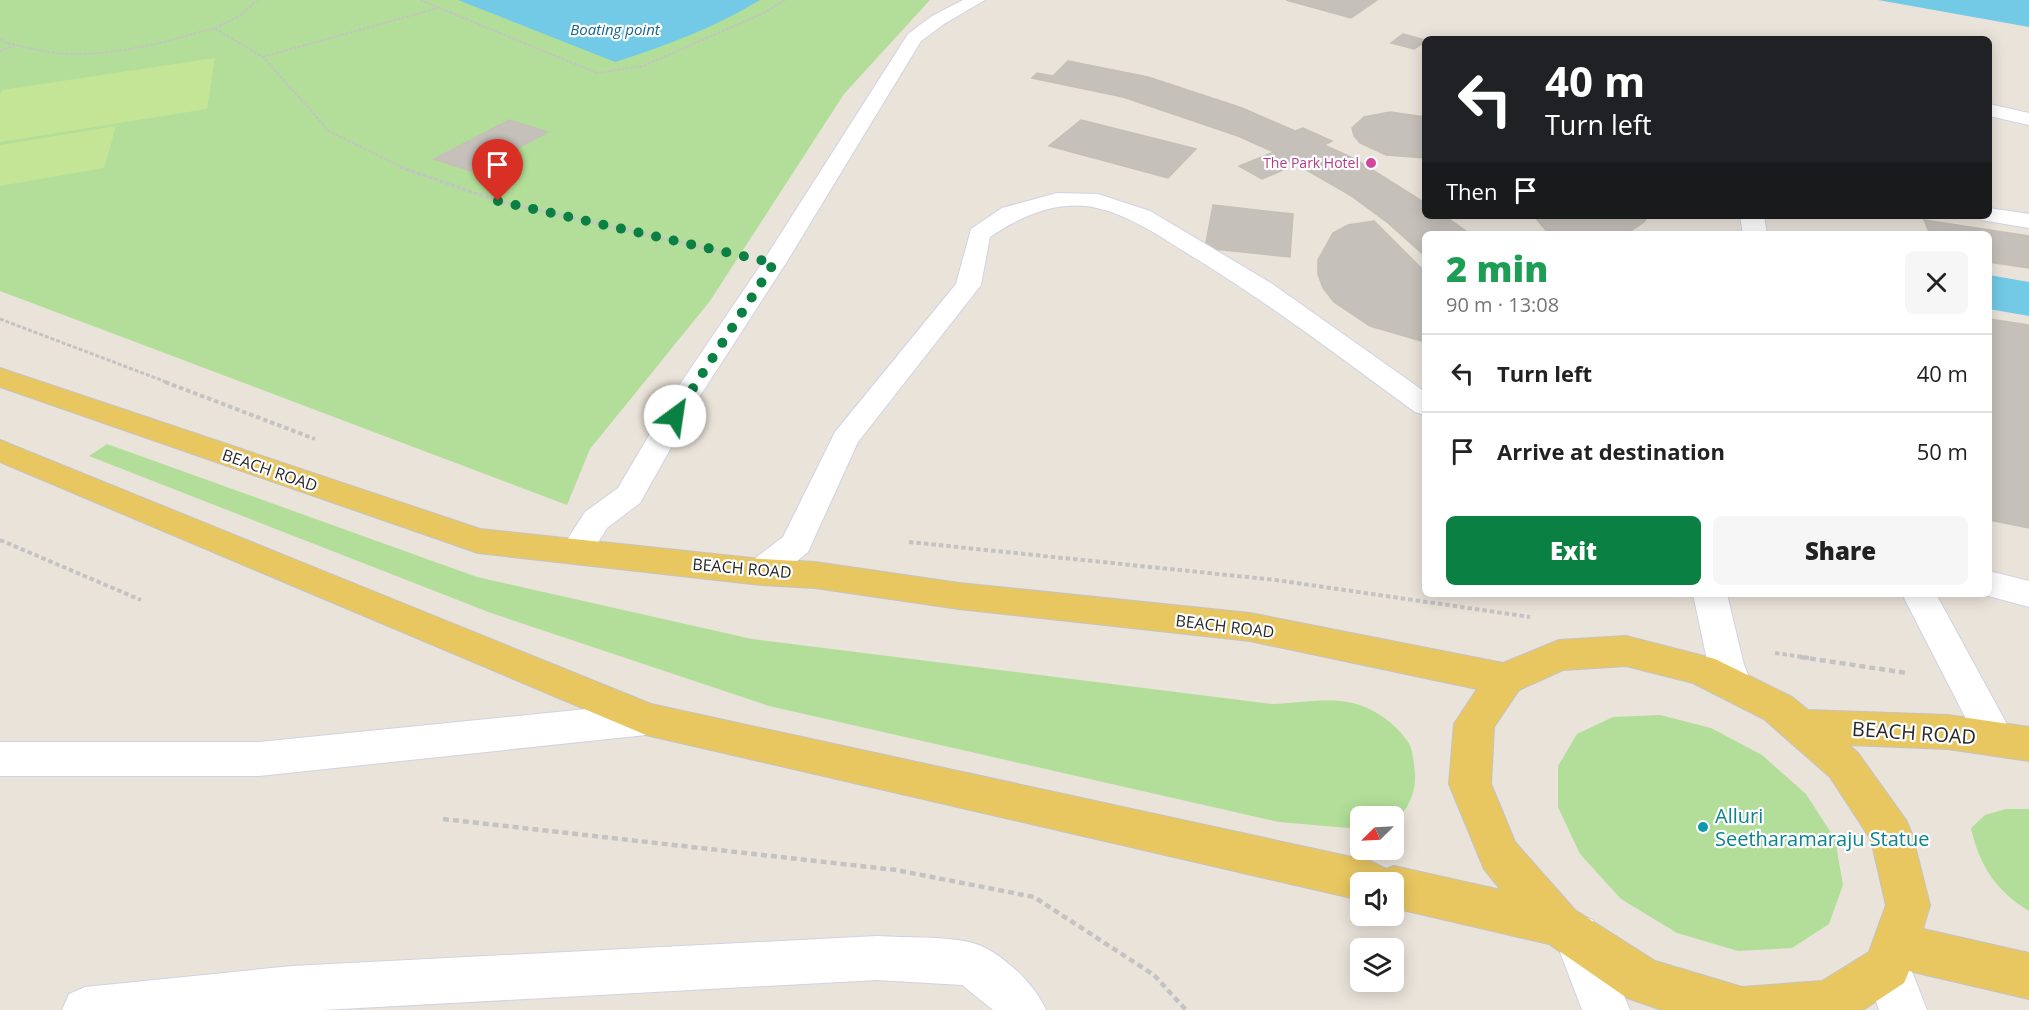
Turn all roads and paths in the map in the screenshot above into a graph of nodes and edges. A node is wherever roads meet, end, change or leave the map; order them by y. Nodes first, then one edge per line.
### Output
1 (257, 0) edge
2 (420, 0) edge
3 (785, 0) edge
4 (976, 0) edge
5 (438, 8) junction
6 (214, 28) junction
7 (0, 39) edge
8 (16, 45) junction
9 (0, 51) edge
10 (263, 57) junction
11 (1992, 111) edge
12 (2029, 119) edge
13 (1992, 215) edge
14 (2029, 221) edge
15 (774, 263) junction
16 (0, 319) edge
17 (0, 377) edge
18 (1422, 404) edge
19 (316, 439) dead end
20 (0, 450) edge
21 (0, 540) edge
22 (896, 541) dead end
23 (576, 551) junction
24 (760, 572) junction
25 (1992, 585) edge
26 (2029, 594) edge
27 (1711, 597) edge
28 (1921, 597) edge
29 (141, 600) dead end
30 (1534, 618) dead end
31 (1722, 645) junction
32 (1505, 679) junction
33 (1964, 683) junction
34 (1736, 687) junction
35 (646, 719) junction
36 (1798, 726) junction
37 (2013, 742) edge
38 (0, 759) edge
39 (443, 819) dead end
40 (1350, 877) edge
41 (1404, 890) edge
42 (1568, 931) junction
43 (1890, 956) junction
44 (2029, 976) edge
45 (85, 1010) edge
46 (1023, 1010) edge
47 (1186, 1010) edge
48 (1606, 1010) edge
49 (1739, 1010) edge
50 (1745, 1010) edge
51 (1902, 1010) edge

1 - 6 path
2 - 5 path
3 - 5 path
4 - 15 lane
5 - 10 path
6 - 8 path
6 - 10 path
7 - 8 path
8 - 9 path
10 - 15 path
11 - 12 lane
13 - 14 lane
15 - 23 lane
16 - 19 path
17 - 23 main road, BEACH ROAD
18 - 24 lane
20 - 35 main road
21 - 29 path
22 - 30 path
23 - 24 main road, BEACH ROAD
24 - 32 main road, BEACH ROAD
25 - 26 lane
27 - 31 lane
28 - 33 lane
31 - 33 path
31 - 34 lane
32 - 34 main road
32 - 42 main road
33 - 37 lane
34 - 36 main road
35 - 38 street
35 - 40 main road
36 - 37 main road, BEACH ROAD
36 - 43 main road
39 - 47 path
41 - 42 main road
42 - 48 street
42 - 49 main road
43 - 44 main road
43 - 50 main road
43 - 51 street
45 - 46 lane

